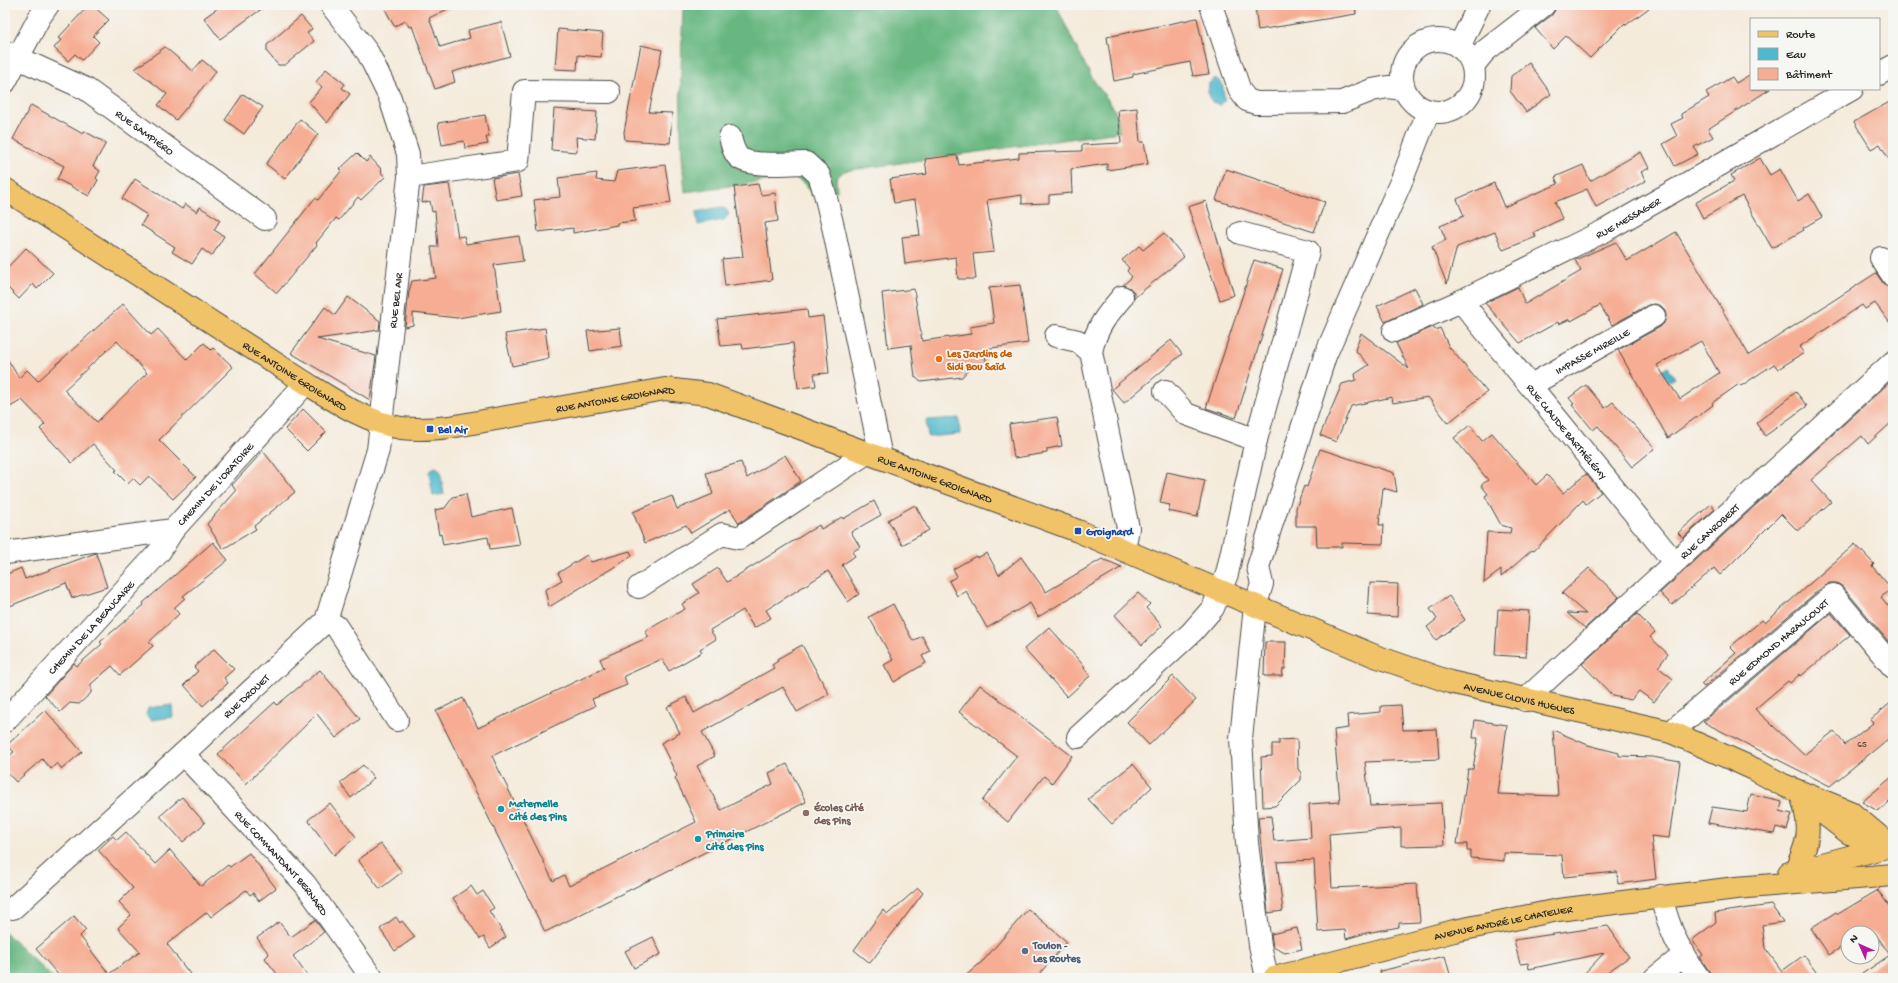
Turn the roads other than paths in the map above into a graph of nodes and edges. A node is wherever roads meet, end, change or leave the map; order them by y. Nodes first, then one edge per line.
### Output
1 (48, 5) edge
2 (331, 5) edge
3 (1211, 5) edge
4 (1479, 5) edge
5 (1544, 5) edge
6 (1459, 47) junction
7 (12, 55) edge
8 (1473, 66) junction
9 (1893, 66) edge
10 (1880, 73) edge
11 (5, 82) edge
12 (1403, 89) junction
13 (1850, 90) edge
14 (609, 92) dead end
15 (1428, 112) junction
16 (730, 137) dead end
17 (409, 177) junction
18 (5, 189) edge
19 (265, 218) dead end
20 (1240, 233) dead end
21 (1881, 258) dead end
22 (1893, 276) edge
23 (1122, 297) dead end
24 (1461, 301) junction
25 (1654, 316) dead end
26 (1394, 331) dead end
27 (1056, 336) dead end
28 (1091, 352) junction
29 (1893, 362) edge
30 (306, 383) junction
31 (1531, 385) junction
32 (1165, 391) dead end
33 (380, 423) junction
34 (1256, 440) junction
35 (874, 455) junction
36 (173, 530) junction
37 (1124, 550) junction
38 (5, 554) edge
39 (1674, 562) junction
40 (1258, 567) junction
41 (639, 587) dead end
42 (1227, 595) junction
43 (1255, 607) junction
44 (326, 621) junction
45 (1893, 667) edge
46 (1525, 700) junction
47 (397, 720) dead end
48 (5, 721) edge
49 (1671, 732) junction
50 (1078, 737) dead end
51 (183, 754) junction
52 (1783, 785) junction
53 (1802, 797) junction
54 (1892, 847) edge
55 (1795, 872) junction
56 (1893, 875) edge
57 (1845, 879) junction
58 (1736, 888) junction
59 (1661, 896) junction
60 (13, 908) dead end
61 (1683, 956) junction
62 (372, 978) edge
63 (1267, 978) edge
64 (1274, 978) edge
65 (1655, 978) edge
66 (1699, 978) edge

1 - 7 street
2 - 17 street, RUE BEL AIR
3 - 12 street
4 - 6 street
5 - 8 street
6 - 8 street
6 - 12 street
7 - 11 street
7 - 19 street, RUE SAMPIÉRO
8 - 15 street
9 - 10 street
12 - 15 street
13 - 24 street, RUE MESSAGER
14 - 17 street
15 - 40 street
16 - 35 street
17 - 33 street, RUE BEL AIR
18 - 30 main road, RUE ANTOINE GROIGNARD
20 - 34 street
21 - 22 street
23 - 28 street
24 - 26 street, RUE MESSAGER
24 - 31 street, RUE CLAUDE BARTHÉLÉMY
25 - 31 street, IMPASSE MIREILLE
27 - 28 street
28 - 37 street
29 - 39 street, RUE CANROBERT
30 - 33 main road, RUE ANTOINE GROIGNARD
30 - 36 street, CHEMIN DE L'ORATOIRE
31 - 39 street, RUE CLAUDE BARTHÉLÉMY
32 - 34 street
33 - 35 main road, RUE ANTOINE GROIGNARD
33 - 44 street
34 - 42 street
35 - 37 main road, RUE ANTOINE GROIGNARD
35 - 41 street
36 - 38 street, CHEMIN DE L'ORATOIRE
36 - 48 street, CHEMIN DE LA BEAUCAIRE
37 - 42 main road, RUE ANTOINE GROIGNARD
39 - 46 street, RUE CANROBERT
40 - 42 street
40 - 43 street
42 - 43 main road, RUE ANTOINE GROIGNARD
42 - 50 street
43 - 46 main road, AVENUE CLOVIS HUGUES
43 - 63 street
44 - 47 street
44 - 51 street, RUE DROUET
45 - 49 street, RUE EDMOND HARAUCOURT
46 - 49 main road, AVENUE CLOVIS HUGUES
49 - 52 main road, AVENUE CLOVIS HUGUES
51 - 60 street, RUE DROUET
51 - 62 street, RUE COMMANDANT BERNARD
52 - 53 main road, AVENUE CLOVIS HUGUES
52 - 54 main road, AVENUE CLOVIS HUGUES
53 - 54 main road, AVENUE CLOVIS HUGUES
53 - 55 main road
54 - 55 main road, AVENUE ANDRÉ LE CHATELIER
54 - 57 main road
55 - 58 main road, AVENUE ANDRÉ LE CHATELIER
56 - 57 main road, AVENUE ANDRÉ LE CHATELIER
57 - 58 main road, AVENUE ANDRÉ LE CHATELIER
58 - 59 main road, AVENUE ANDRÉ LE CHATELIER
59 - 61 street
59 - 64 main road, AVENUE ANDRÉ LE CHATELIER
61 - 65 street
61 - 66 street

